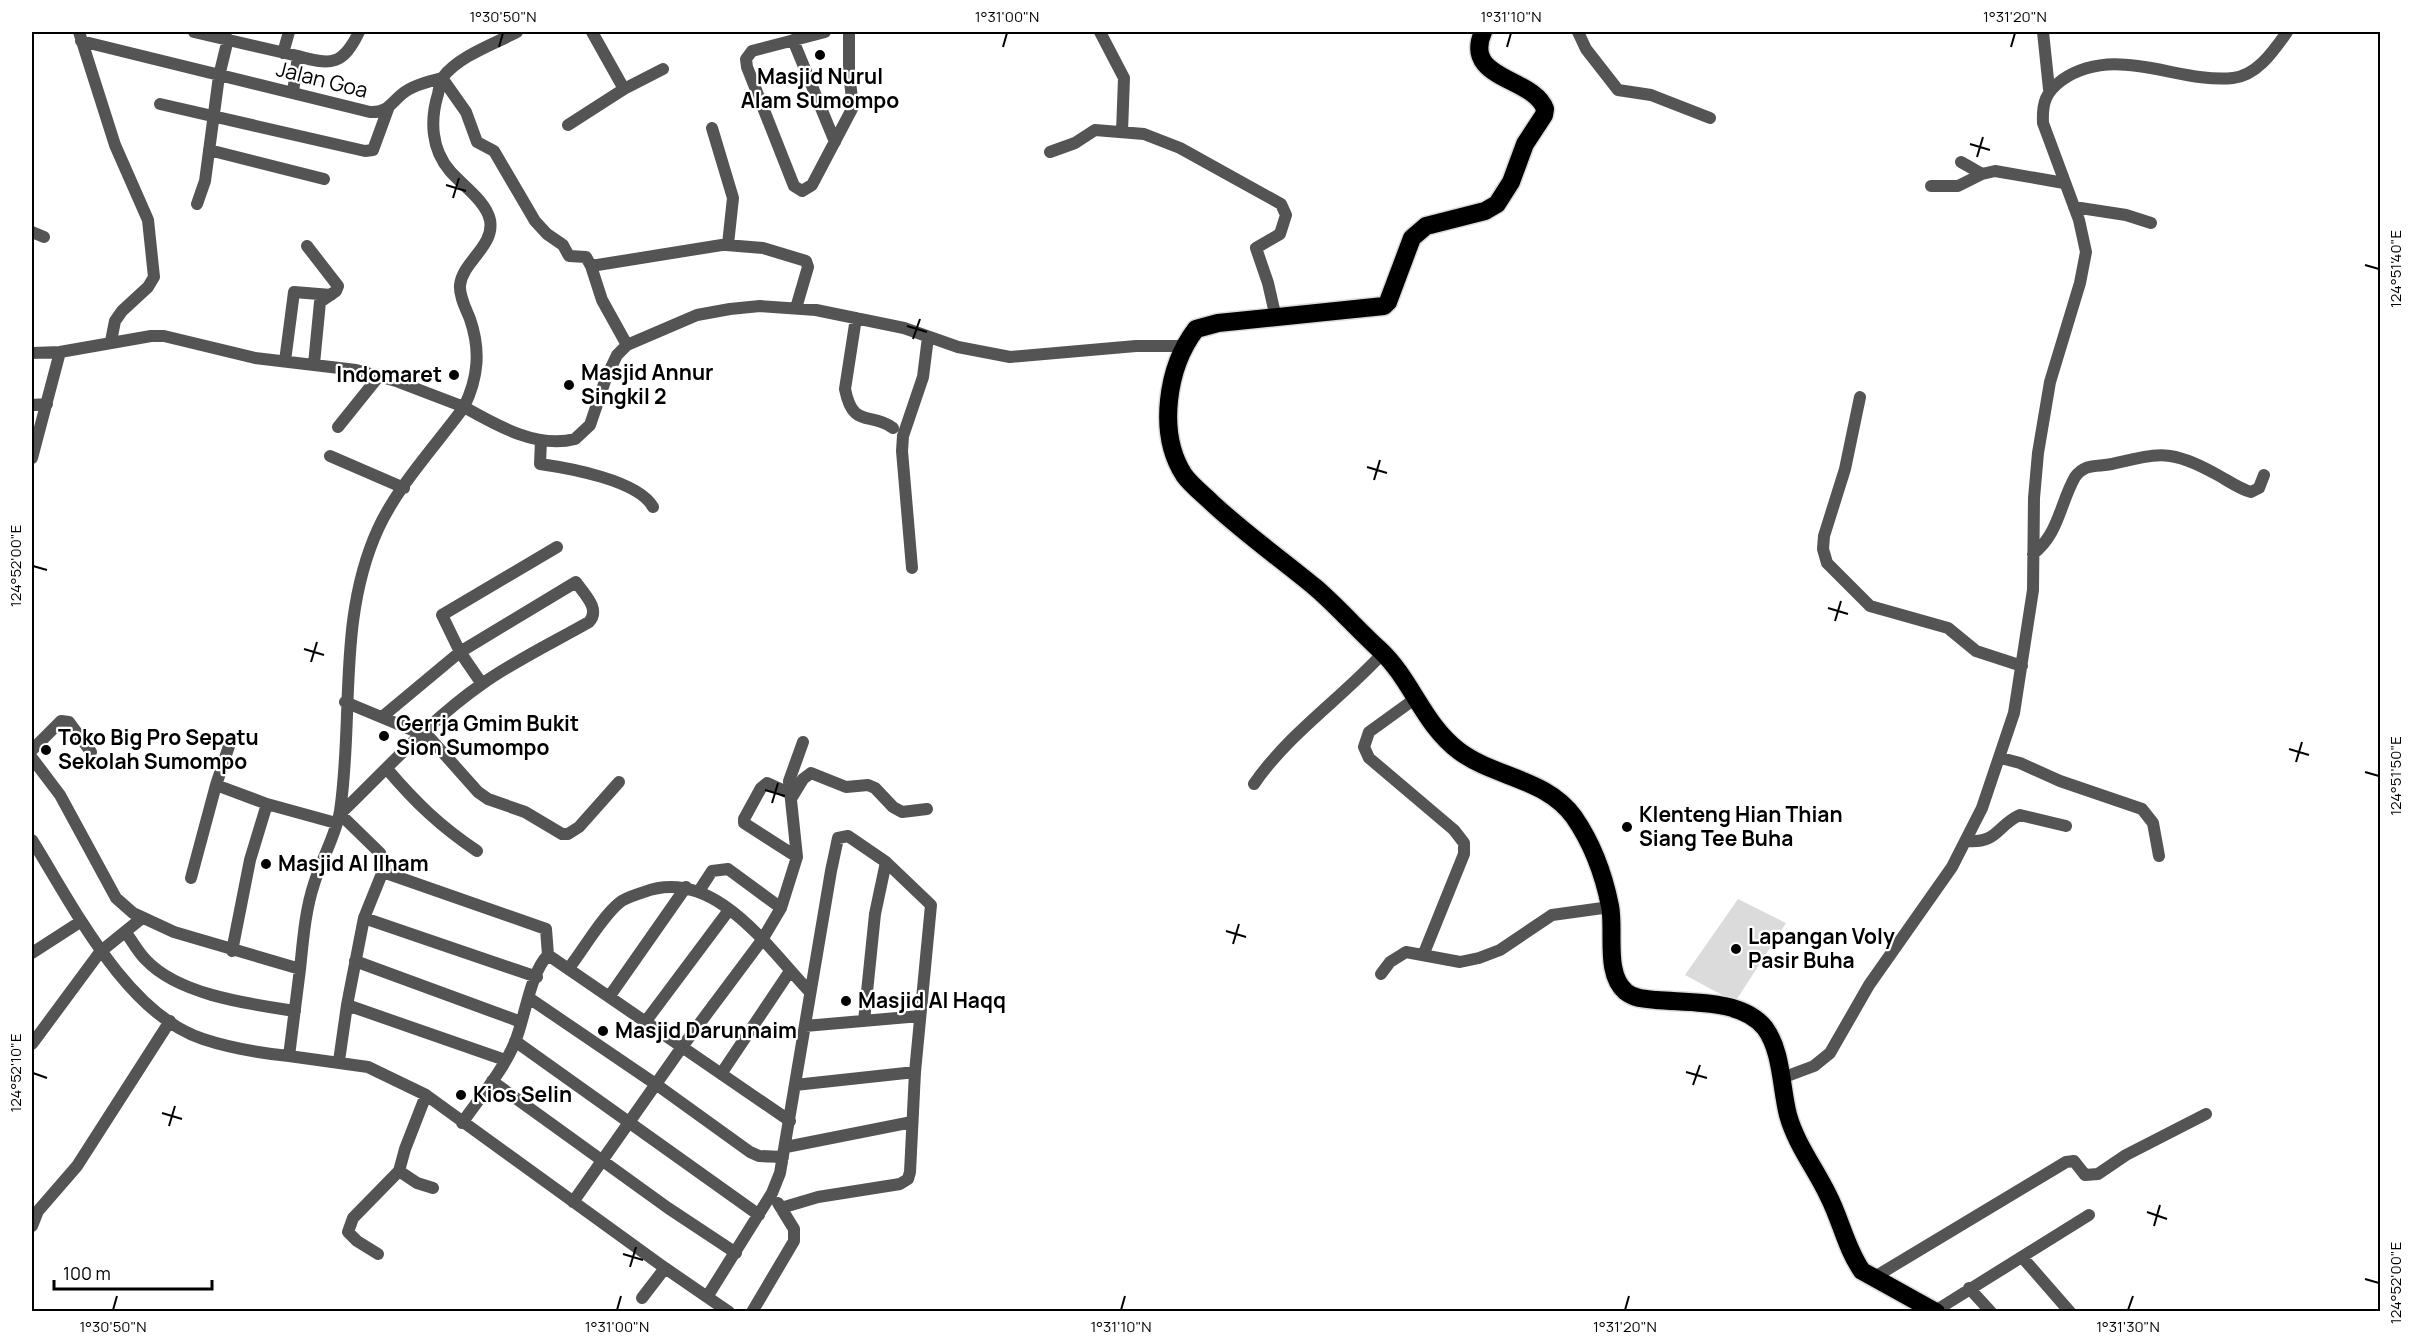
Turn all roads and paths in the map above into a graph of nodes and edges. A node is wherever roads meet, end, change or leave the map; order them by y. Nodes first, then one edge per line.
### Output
1 (195, 32) edge
2 (289, 32) edge
3 (359, 32) edge
4 (517, 32) edge
5 (591, 32) edge
6 (825, 32) edge
7 (849, 32) edge
8 (1101, 32) edge
9 (1483, 32) edge
10 (1578, 32) edge
11 (2043, 32) edge
12 (2287, 32) edge
13 (80, 36) edge
14 (500, 36) edge
15 (228, 39) junction
16 (794, 40) junction
17 (283, 53) junction
18 (298, 56) junction
19 (663, 69) dead end
20 (219, 75) junction
21 (442, 78) junction
22 (624, 89) junction
23 (2049, 89) junction
24 (293, 93) junction
25 (160, 104) dead end
26 (388, 109) junction
27 (213, 116) junction
28 (1710, 118) dead end
29 (568, 125) dead end
30 (712, 128) dead end
31 (1122, 132) junction
32 (835, 142) junction
33 (208, 150) junction
34 (1050, 152) dead end
35 (1961, 162) dead end
36 (1982, 174) junction
37 (324, 179) dead end
38 (2064, 183) junction
39 (1931, 186) dead end
40 (197, 204) dead end
41 (2074, 207) junction
42 (2151, 224) dead end
43 (32, 232) edge
44 (44, 237) dead end
45 (726, 245) junction
46 (307, 246) dead end
47 (591, 266) junction
48 (331, 295) junction
49 (796, 308) junction
50 (856, 318) junction
51 (1276, 318) junction
52 (928, 337) junction
53 (111, 341) junction
54 (627, 345) junction
55 (1185, 346) junction
56 (60, 352) junction
57 (32, 353) edge
58 (285, 361) junction
59 (314, 364) junction
60 (379, 376) junction
61 (1860, 397) dead end
62 (47, 404) junction
63 (32, 405) edge
64 (464, 407) junction
65 (338, 427) dead end
66 (893, 428) dead end
67 (542, 440) junction
68 (330, 456) dead end
69 (32, 458) edge
70 (2264, 475) dead end
71 (404, 488) junction
72 (653, 507) dead end
73 (557, 548) dead end
74 (2034, 554) junction
75 (912, 568) dead end
76 (460, 652) junction
77 (1383, 653) junction
78 (2022, 666) junction
79 (482, 684) junction
80 (1416, 698) junction
81 (345, 702) junction
82 (382, 717) junction
83 (421, 734) junction
84 (803, 742) dead end
85 (230, 743) dead end
86 (32, 750) edge
87 (92, 752) dead end
88 (32, 758) edge
89 (2001, 758) junction
90 (387, 769) junction
91 (619, 782) dead end
92 (1254, 784) dead end
93 (216, 785) junction
94 (791, 795) junction
95 (267, 804) junction
96 (927, 808) dead end
97 (338, 819) junction
98 (2066, 826) dead end
99 (1966, 841) junction
100 (34, 848) edge
101 (477, 851) dead end
102 (2159, 856) dead end
103 (797, 857) junction
104 (886, 862) junction
105 (383, 872) junction
106 (191, 878) dead end
107 (693, 889) junction
108 (1610, 907) junction
109 (781, 908) junction
110 (729, 910) junction
111 (142, 918) junction
112 (364, 918) junction
113 (80, 922) junction
114 (126, 933) junction
115 (762, 940) junction
116 (232, 951) junction
117 (100, 952) junction
118 (32, 953) edge
119 (1424, 953) junction
120 (548, 955) junction
121 (355, 961) junction
122 (569, 968) junction
123 (300, 969) junction
124 (790, 971) junction
125 (1381, 974) dead end
126 (537, 977) junction
127 (809, 991) junction
128 (609, 997) junction
129 (529, 998) junction
130 (347, 1005) junction
131 (295, 1011) junction
132 (920, 1016) junction
133 (170, 1021) junction
134 (646, 1021) junction
135 (864, 1021) junction
136 (521, 1022) junction
137 (806, 1026) junction
138 (515, 1041) junction
139 (32, 1044) edge
140 (682, 1047) junction
141 (289, 1056) junction
142 (505, 1060) junction
143 (339, 1061) junction
144 (915, 1072) junction
145 (721, 1074) junction
146 (1782, 1077) junction
147 (492, 1081) junction
148 (657, 1085) junction
149 (795, 1085) junction
150 (426, 1095) junction
151 (2206, 1114) dead end
152 (790, 1121) junction
153 (912, 1122) junction
154 (462, 1123) junction
155 (631, 1123) junction
156 (785, 1152) junction
157 (603, 1161) junction
158 (399, 1171) junction
159 (433, 1188) dead end
160 (772, 1193) junction
161 (573, 1202) junction
162 (782, 1208) junction
163 (759, 1215) junction
164 (2089, 1215) dead end
165 (32, 1226) edge
166 (736, 1253) junction
167 (378, 1254) dead end
168 (2022, 1257) junction
169 (665, 1268) junction
170 (1873, 1278) junction
171 (1969, 1288) junction
172 (707, 1297) junction
173 (642, 1298) dead end
174 (729, 1311) edge
175 (752, 1311) edge
176 (1936, 1311) edge
177 (1991, 1311) edge
178 (2070, 1311) edge

1 - 15 street, Jalan Goa
2 - 17 street
3 - 18 street, Jalan Goa
4 - 14 street, Jalan Goa
5 - 22 street
6 - 16 street
7 - 32 street
8 - 31 street
9 - 51 highway
10 - 28 street
11 - 23 street
12 - 23 street
13 - 20 street, Jalan Goa
13 - 53 street
14 - 21 street, Jalan Goa
15 - 17 street, Jalan Goa
15 - 20 street
16 - 32 street
16 - 32 street
17 - 18 street, Jalan Goa
18 - 24 street
19 - 22 street
20 - 24 street, Jalan Goa
20 - 27 street
21 - 26 street, Jalan Goa
21 - 47 street
21 - 64 street
22 - 29 street
23 - 38 street
24 - 26 street, Jalan Goa
25 - 27 street
26 - 27 street
27 - 33 street
30 - 45 street
31 - 34 street
31 - 51 street
33 - 37 street
33 - 40 street
35 - 36 street
36 - 38 street
36 - 39 street
38 - 41 street
41 - 42 street
41 - 74 street
43 - 44 street
45 - 47 street
45 - 49 street
46 - 48 street
47 - 54 street
48 - 58 street
48 - 59 street
49 - 50 street
49 - 54 street
50 - 52 street
50 - 66 street
51 - 55 highway
52 - 55 street
52 - 75 street
53 - 56 street
53 - 58 street
54 - 67 street
55 - 77 highway
56 - 57 street
56 - 62 street
58 - 59 street
59 - 60 street
60 - 64 street
60 - 65 street
61 - 78 street
62 - 63 street
62 - 69 street
64 - 67 street
64 - 71 street
67 - 72 street
68 - 71 street
70 - 74 street
71 - 81 street
73 - 76 street
74 - 78 street
76 - 79 street
76 - 79 street
76 - 82 street
77 - 80 highway
77 - 92 street
78 - 89 street
79 - 83 street
80 - 108 highway
80 - 119 street
81 - 82 street
81 - 97 street
82 - 83 street
83 - 90 street
83 - 91 street
84 - 94 street
85 - 93 street
86 - 87 street
88 - 111 street
89 - 99 street
89 - 102 street
90 - 97 street
90 - 101 street
93 - 95 street
93 - 106 street
94 - 96 street
94 - 103 street
94 - 103 street
95 - 97 street
95 - 116 street
97 - 105 street
97 - 123 street
98 - 99 street
99 - 146 street
100 - 113 street
103 - 109 street
104 - 127 street
104 - 132 street
104 - 135 street
105 - 112 street
105 - 120 street
107 - 109 street
107 - 110 street
107 - 122 street
107 - 128 street
108 - 119 street
108 - 146 highway
109 - 115 street
110 - 115 street
110 - 134 street
111 - 114 street
111 - 116 street
112 - 121 street
112 - 126 street
113 - 117 street
113 - 118 street
114 - 117 street
114 - 131 street
115 - 124 street
115 - 140 street
116 - 123 street
117 - 133 street
117 - 139 street
119 - 125 street
120 - 122 street
120 - 126 street
121 - 130 street
121 - 136 street
122 - 128 street
123 - 131 street
124 - 127 street
124 - 145 street
126 - 129 street
127 - 137 street
128 - 134 street
129 - 136 street
129 - 148 street
130 - 142 street
130 - 143 street
131 - 141 street
132 - 135 street
132 - 144 street
133 - 141 street
133 - 165 street
134 - 140 street
135 - 137 street
136 - 138 street
137 - 149 street
138 - 142 street
138 - 155 street
140 - 145 street
140 - 148 street
141 - 143 street
142 - 147 street
143 - 150 street
144 - 149 street
144 - 153 street
145 - 152 street
146 - 170 highway
147 - 154 street
147 - 157 street
148 - 155 street
148 - 156 street
149 - 152 street
150 - 154 street
150 - 158 street
151 - 170 street
152 - 156 street
153 - 156 street
153 - 162 street
154 - 161 street
155 - 157 street
155 - 163 street
156 - 160 street
157 - 161 street
157 - 166 street
158 - 159 street
158 - 167 street
160 - 162 street
160 - 163 street
161 - 169 street
162 - 175 street
163 - 166 street
164 - 168 street
166 - 172 street
168 - 171 street
168 - 178 street
169 - 172 street
169 - 173 street
170 - 176 highway
171 - 176 street
171 - 177 street
172 - 174 street

